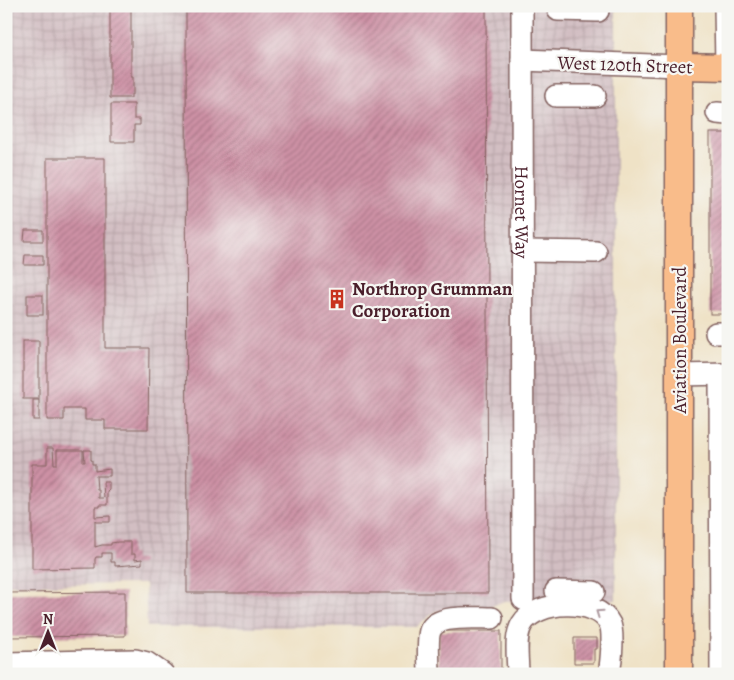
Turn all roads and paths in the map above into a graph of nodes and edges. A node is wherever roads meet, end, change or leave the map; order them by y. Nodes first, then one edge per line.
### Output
1 (522, 6) edge
2 (558, 6) edge
3 (598, 6) edge
4 (679, 6) edge
5 (725, 6) edge
6 (522, 60) junction
7 (679, 66) junction
8 (727, 67) edge
9 (556, 96) dead end
10 (595, 96) dead end
11 (523, 251) junction
12 (596, 252) dead end
13 (679, 374) junction
14 (724, 374) edge
15 (724, 526) edge
16 (556, 591) dead end
17 (594, 592) dead end
18 (524, 599) dead end
19 (492, 618) dead end
20 (6, 663) edge
21 (33, 668) edge
22 (163, 674) edge
23 (429, 674) edge
24 (518, 674) edge
25 (609, 674) edge
26 (680, 674) edge
27 (721, 674) edge

1 - 6 street, Hornet Way
2 - 3 street
4 - 7 main road, Aviation Boulevard
5 - 8 street
6 - 7 street, West 120th Street
6 - 11 street, Hornet Way
7 - 8 main road, West 120th Street
7 - 13 main road, Aviation Boulevard
9 - 10 street
11 - 12 street
11 - 18 street, Hornet Way
13 - 14 street
13 - 26 main road, Aviation Boulevard
14 - 15 street
15 - 27 street
16 - 17 street
19 - 23 street
20 - 21 street
21 - 22 street
25 -> 24 street

